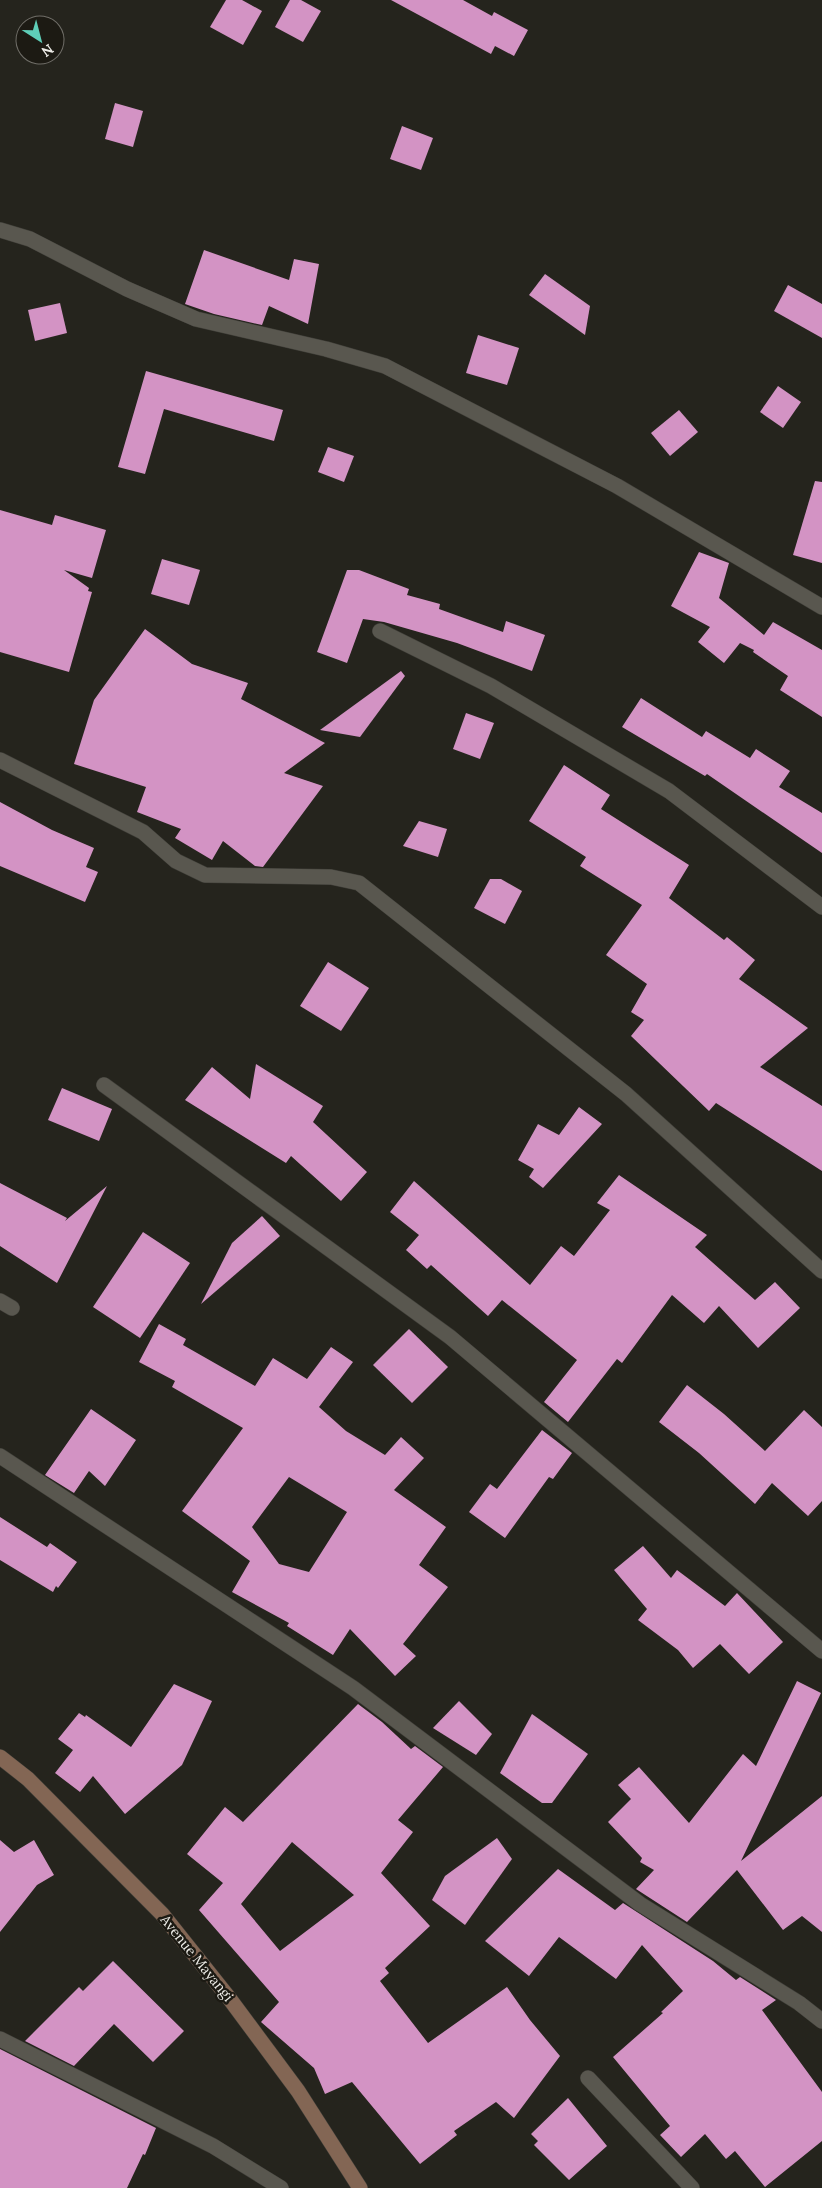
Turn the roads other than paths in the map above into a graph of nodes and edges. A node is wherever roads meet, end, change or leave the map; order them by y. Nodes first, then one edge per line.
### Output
1 (0, 230) edge
2 (822, 606) edge
3 (380, 631) dead end
4 (0, 760) edge
5 (822, 907) edge
6 (104, 1084) dead end
7 (822, 1271) edge
8 (0, 1456) edge
9 (822, 1650) edge
10 (0, 1757) edge
11 (822, 2021) edge
12 (0, 2039) edge
13 (588, 2078) dead end
14 (281, 2188) edge
15 (360, 2188) edge
16 (692, 2188) edge

1 - 2 street
3 - 5 street
4 - 7 street
6 - 9 street
8 - 11 street
10 - 15 street, Avenue Mayangi
12 - 14 street
13 - 16 street

